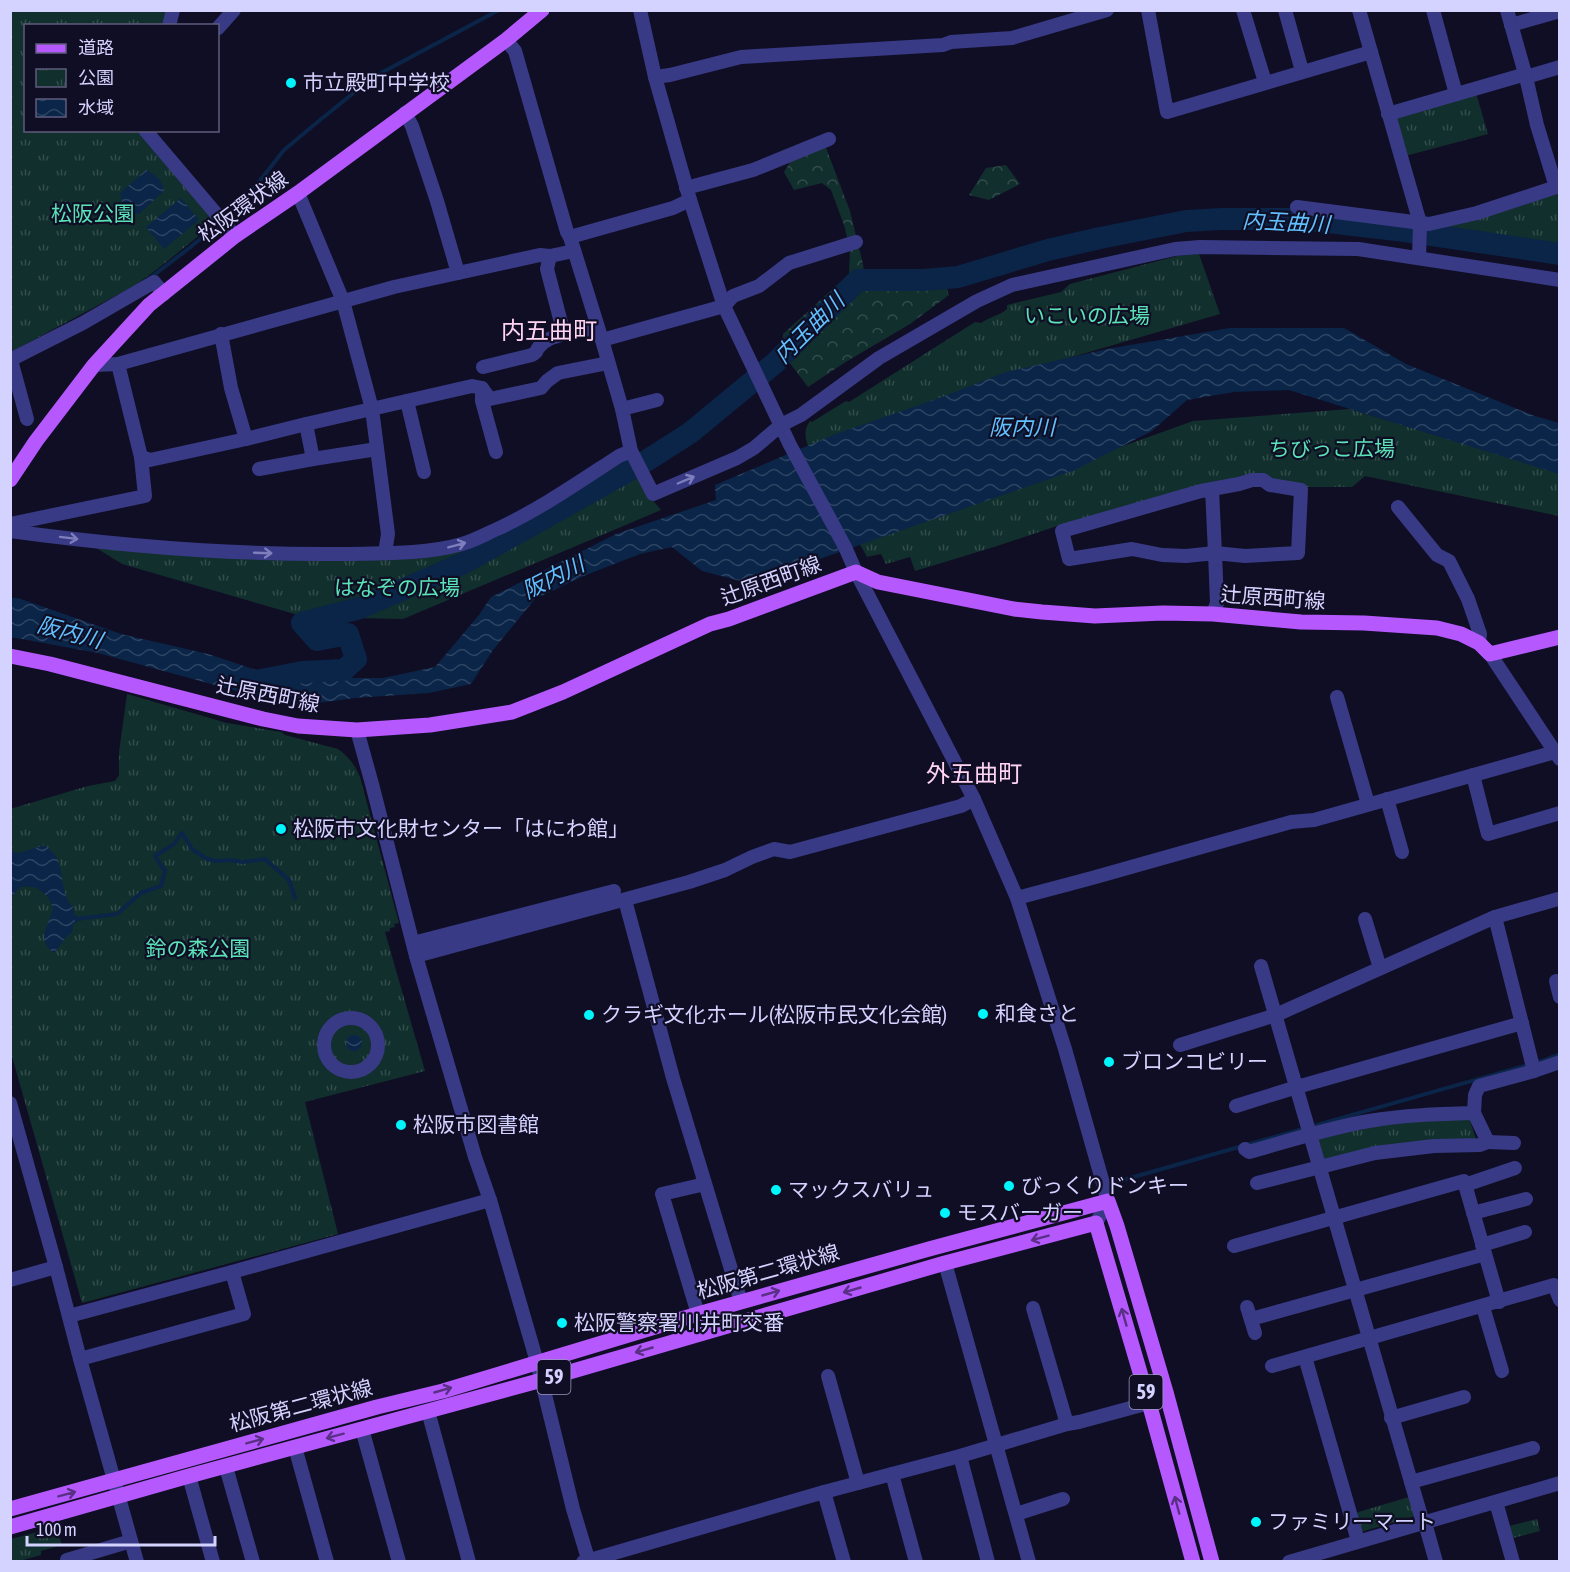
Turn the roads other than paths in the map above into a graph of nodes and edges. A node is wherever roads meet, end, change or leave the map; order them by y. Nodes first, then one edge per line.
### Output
1 (234, 10) edge
2 (542, 10) edge
3 (640, 10) edge
4 (1107, 10) edge
5 (1148, 10) edge
6 (1244, 10) edge
7 (1285, 10) edge
8 (1359, 10) edge
9 (1433, 10) edge
10 (1507, 10) edge
11 (1560, 11) edge
12 (1511, 25) junction
13 (219, 27) edge
14 (506, 40) junction
15 (1371, 52) junction
16 (1560, 67) edge
17 (1302, 71) junction
18 (1526, 75) junction
19 (655, 77) junction
20 (1265, 82) junction
21 (1456, 94) junction
22 (405, 113) junction
23 (1388, 114) junction
24 (147, 132) edge
25 (828, 139) dead end
26 (1553, 151) edge
27 (298, 193) junction
28 (688, 194) junction
29 (1297, 207) dead end
30 (1420, 223) junction
31 (235, 236) junction
32 (856, 242) dead end
33 (572, 244) junction
34 (550, 256) junction
35 (1419, 258) junction
36 (458, 273) junction
37 (1560, 279) edge
38 (164, 294) junction
39 (343, 302) junction
40 (724, 306) junction
41 (590, 329) dead end
42 (222, 334) junction
43 (564, 334) junction
44 (602, 340) junction
45 (11, 360) edge
46 (608, 363) junction
47 (118, 364) junction
48 (94, 365) junction
49 (483, 367) dead end
50 (482, 388) junction
51 (407, 400) junction
52 (657, 400) dead end
53 (372, 409) junction
54 (622, 409) junction
55 (27, 419) dead end
56 (306, 424) junction
57 (782, 425) junction
58 (246, 439) junction
59 (377, 449) junction
60 (496, 452) dead end
61 (632, 455) junction
62 (141, 457) junction
63 (313, 459) junction
64 (259, 469) dead end
65 (424, 472) dead end
66 (10, 480) edge
67 (1212, 489) junction
68 (1398, 507) dead end
69 (10, 524) edge
70 (10, 531) edge
71 (385, 553) junction
72 (1215, 553) junction
73 (856, 572) junction
74 (1213, 614) junction
75 (1560, 637) edge
76 (1479, 643) junction
77 (1490, 654) junction
78 (10, 656) edge
79 (1337, 697) dead end
80 (357, 730) junction
81 (1557, 756) edge
82 (1473, 775) junction
83 (974, 799) junction
84 (1388, 799) junction
85 (1368, 804) junction
86 (1560, 813) edge
87 (1402, 852) dead end
88 (620, 895) junction
89 (1017, 898) junction
90 (1558, 899) dead end
91 (1495, 917) junction
92 (1365, 919) dead end
93 (415, 949) junction
94 (1261, 966) dead end
95 (1380, 968) junction
96 (1556, 981) dead end
97 (1560, 997) edge
98 (1276, 1015) junction
99 (1522, 1023) junction
100 (377, 1037) joint
101 (1180, 1045) dead end
102 (1560, 1062) edge
103 (1532, 1064) junction
104 (1297, 1087) junction
105 (10, 1103) edge
106 (1236, 1106) dead end
107 (1474, 1113) junction
108 (1308, 1129) junction
109 (1488, 1142) junction
110 (1514, 1143) dead end
111 (1245, 1149) dead end
112 (1319, 1166) junction
113 (1515, 1168) dead end
114 (1257, 1183) dead end
115 (705, 1184) junction
116 (1465, 1185) junction
117 (1526, 1199) dead end
118 (490, 1200) junction
119 (1108, 1201) junction
120 (1473, 1213) junction
121 (1334, 1217) junction
122 (1096, 1223) junction
123 (1525, 1232) dead end
124 (1234, 1246) dead end
125 (1484, 1249) junction
126 (945, 1263) junction
127 (56, 1267) junction
128 (232, 1272) junction
129 (10, 1280) edge
130 (1354, 1290) junction
131 (1560, 1300) edge
132 (741, 1302) junction
133 (1499, 1302) junction
134 (1483, 1307) junction
135 (1033, 1308) dead end
136 (698, 1314) junction
137 (69, 1316) junction
138 (1251, 1320) dead end
139 (1369, 1339) junction
140 (1305, 1356) junction
141 (80, 1359) junction
142 (537, 1362) junction
143 (1272, 1366) dead end
144 (1502, 1371) dead end
145 (828, 1376) dead end
146 (542, 1380) junction
147 (1464, 1396) dead end
148 (1149, 1402) junction
149 (428, 1411) junction
150 (1391, 1418) junction
151 (1067, 1424) junction
152 (362, 1429) junction
153 (997, 1445) junction
154 (295, 1447) junction
155 (1533, 1448) dead end
156 (960, 1456) junction
157 (226, 1467) junction
158 (892, 1474) junction
159 (189, 1476) junction
160 (114, 1481) junction
161 (1411, 1482) junction
162 (858, 1483) junction
163 (1559, 1486) edge
164 (824, 1492) junction
165 (118, 1496) junction
166 (1063, 1500) dead end
167 (1496, 1502) junction
168 (10, 1509) edge
169 (1016, 1514) junction
170 (1424, 1523) junction
171 (10, 1527) edge
172 (131, 1541) junction
173 (1358, 1541) junction
174 (587, 1561) edge
175 (67, 1562) edge
176 (137, 1562) edge
177 (213, 1562) edge
178 (253, 1562) edge
179 (327, 1562) edge
180 (399, 1562) edge
181 (469, 1562) edge
182 (844, 1562) edge
183 (916, 1562) edge
184 (988, 1562) edge
185 (1029, 1562) edge
186 (1193, 1562) edge
187 (1212, 1562) edge
188 (1289, 1562) edge
189 (1436, 1562) edge
190 (1513, 1562) edge

1 - 13 street
2 - 14 main road, 松阪環状線
3 - 19 street
4 - 19 street
5 - 20 street
6 - 20 street
7 - 17 street
8 - 15 street
9 - 21 street
10 - 12 street
11 - 12 street
12 - 18 street
14 - 22 main road, 松阪環状線
14 - 33 street
15 - 17 street
15 - 23 street
16 - 18 street
17 - 20 street
18 - 21 street
18 - 26 street
19 - 28 street
21 - 23 street
22 - 27 main road, 松阪環状線
22 - 36 street
23 - 30 street
24 - 31 street
25 - 28 street
26 - 30 street
27 - 31 main road, 松阪環状線
27 - 39 street
28 - 33 street
28 - 40 street
29 - 30 street
30 - 35 street
31 - 38 main road, 松阪環状線
32 - 40 street
33 - 34 street
33 - 44 street
34 - 36 street
34 - 43 street
35 - 37 street
35 - 57 street
36 - 39 street
38 - 45 street
38 - 48 main road, 松阪環状線
39 - 42 street
39 - 53 street
40 - 44 street
40 - 57 street
41 - 43 street
42 - 47 street
42 - 58 street
43 - 49 street
44 - 46 street
45 - 55 street
46 - 50 street
46 - 54 street
47 - 48 street
47 - 62 street
48 - 66 main road, 松阪環状線
50 - 51 street
50 - 60 street
51 - 53 street
51 - 65 street
52 - 54 street
53 - 56 street
53 - 59 street
54 - 61 street
56 - 58 street
56 - 63 street
61 -> 57 street
57 - 73 street
58 - 62 street
59 - 63 street
59 - 71 street
71 -> 61 street
62 - 69 street
63 - 64 street
67 - 72 street
67 - 72 street
67 - 72 street
68 - 76 street
70 -> 71 street
72 - 74 street
73 - 74 main road, 辻原西町線
73 - 80 main road, 辻原西町線
73 - 83 street
74 - 76 main road, 辻原西町線
75 - 77 main road
76 - 77 main road, 辻原西町線
77 - 81 street
78 - 80 main road, 辻原西町線
79 - 85 street
80 - 93 street
81 - 82 street
82 - 84 street
82 - 86 street
83 - 88 street
83 - 89 street
84 - 85 street
84 - 87 street
85 - 89 street
88 - 93 street
88 - 115 street
89 - 119 street
90 - 91 street
91 - 95 street
91 - 99 street
92 - 95 street
93 - 118 street
94 - 98 street
95 - 98 street
96 - 97 street
98 - 101 street
98 - 104 street
99 - 103 street
99 - 104 street
100 - 100 street
102 - 103 street
103 - 107 street
104 - 106 street
104 - 108 street
105 - 127 street
107 - 108 street
107 - 109 street
108 - 111 street
108 - 112 street
109 - 110 street
109 - 112 street
112 - 114 street
112 - 121 street
113 - 116 street
115 - 132 street
115 - 136 street
116 - 120 street
116 - 121 street
117 - 120 street
118 - 128 street
118 - 142 street
119 - 122 street
132 -> 119 main road, 松阪第二環状線 / 59
119 - 187 main road, 59
120 - 125 street
121 - 124 street
121 - 130 street
122 -> 126 main road, 松阪第二環状線 / 59
148 -> 122 main road, 59
123 - 125 street
125 - 130 street
125 - 133 street
126 -> 146 main road, 松阪第二環状線 / 59
126 - 153 street
127 - 129 street
127 - 137 street
128 - 137 street
128 - 141 street
130 - 138 street
130 - 139 street
131 - 133 street
132 - 136 main road, 松阪第二環状線 / 59
133 - 134 street
134 - 139 street
134 - 144 street
135 - 151 street
136 - 142 main road, 松阪第二環状線 / 59
137 - 141 street
139 - 140 street
139 - 150 street
140 - 143 street
140 - 173 street
141 - 160 street
142 - 146 street
160 -> 142 main road, 松阪第二環状線 / 59
145 - 162 street
146 - 149 main road, 松阪第二環状線 / 59
146 - 174 street
147 - 150 street
148 - 151 street
186 -> 148 main road, 59
149 - 152 main road, 松阪第二環状線 / 59
149 - 181 street
150 - 161 street
151 - 153 street
152 -> 154 main road, 松阪第二環状線 / 59
152 - 180 street
153 - 156 street
153 - 169 street
154 - 157 main road, 松阪第二環状線 / 59
154 - 179 street
155 - 161 street
156 - 158 street
156 - 184 street
157 - 159 main road, 松阪第二環状線 / 59
157 - 178 street
158 - 162 street
158 - 183 street
159 - 165 main road, 松阪第二環状線 / 59
159 - 177 street
160 - 165 street
168 -> 160 main road, 松阪第二環状線 / 59
161 - 170 street
162 - 164 street
163 - 167 street
164 - 174 street
164 - 182 street
165 - 171 main road, 松阪第二環状線 / 59
165 - 172 street
166 - 169 street
167 - 170 street
167 - 190 street
169 - 185 street
170 - 173 street
170 - 189 street
172 - 175 street
172 - 176 street
173 - 188 street

